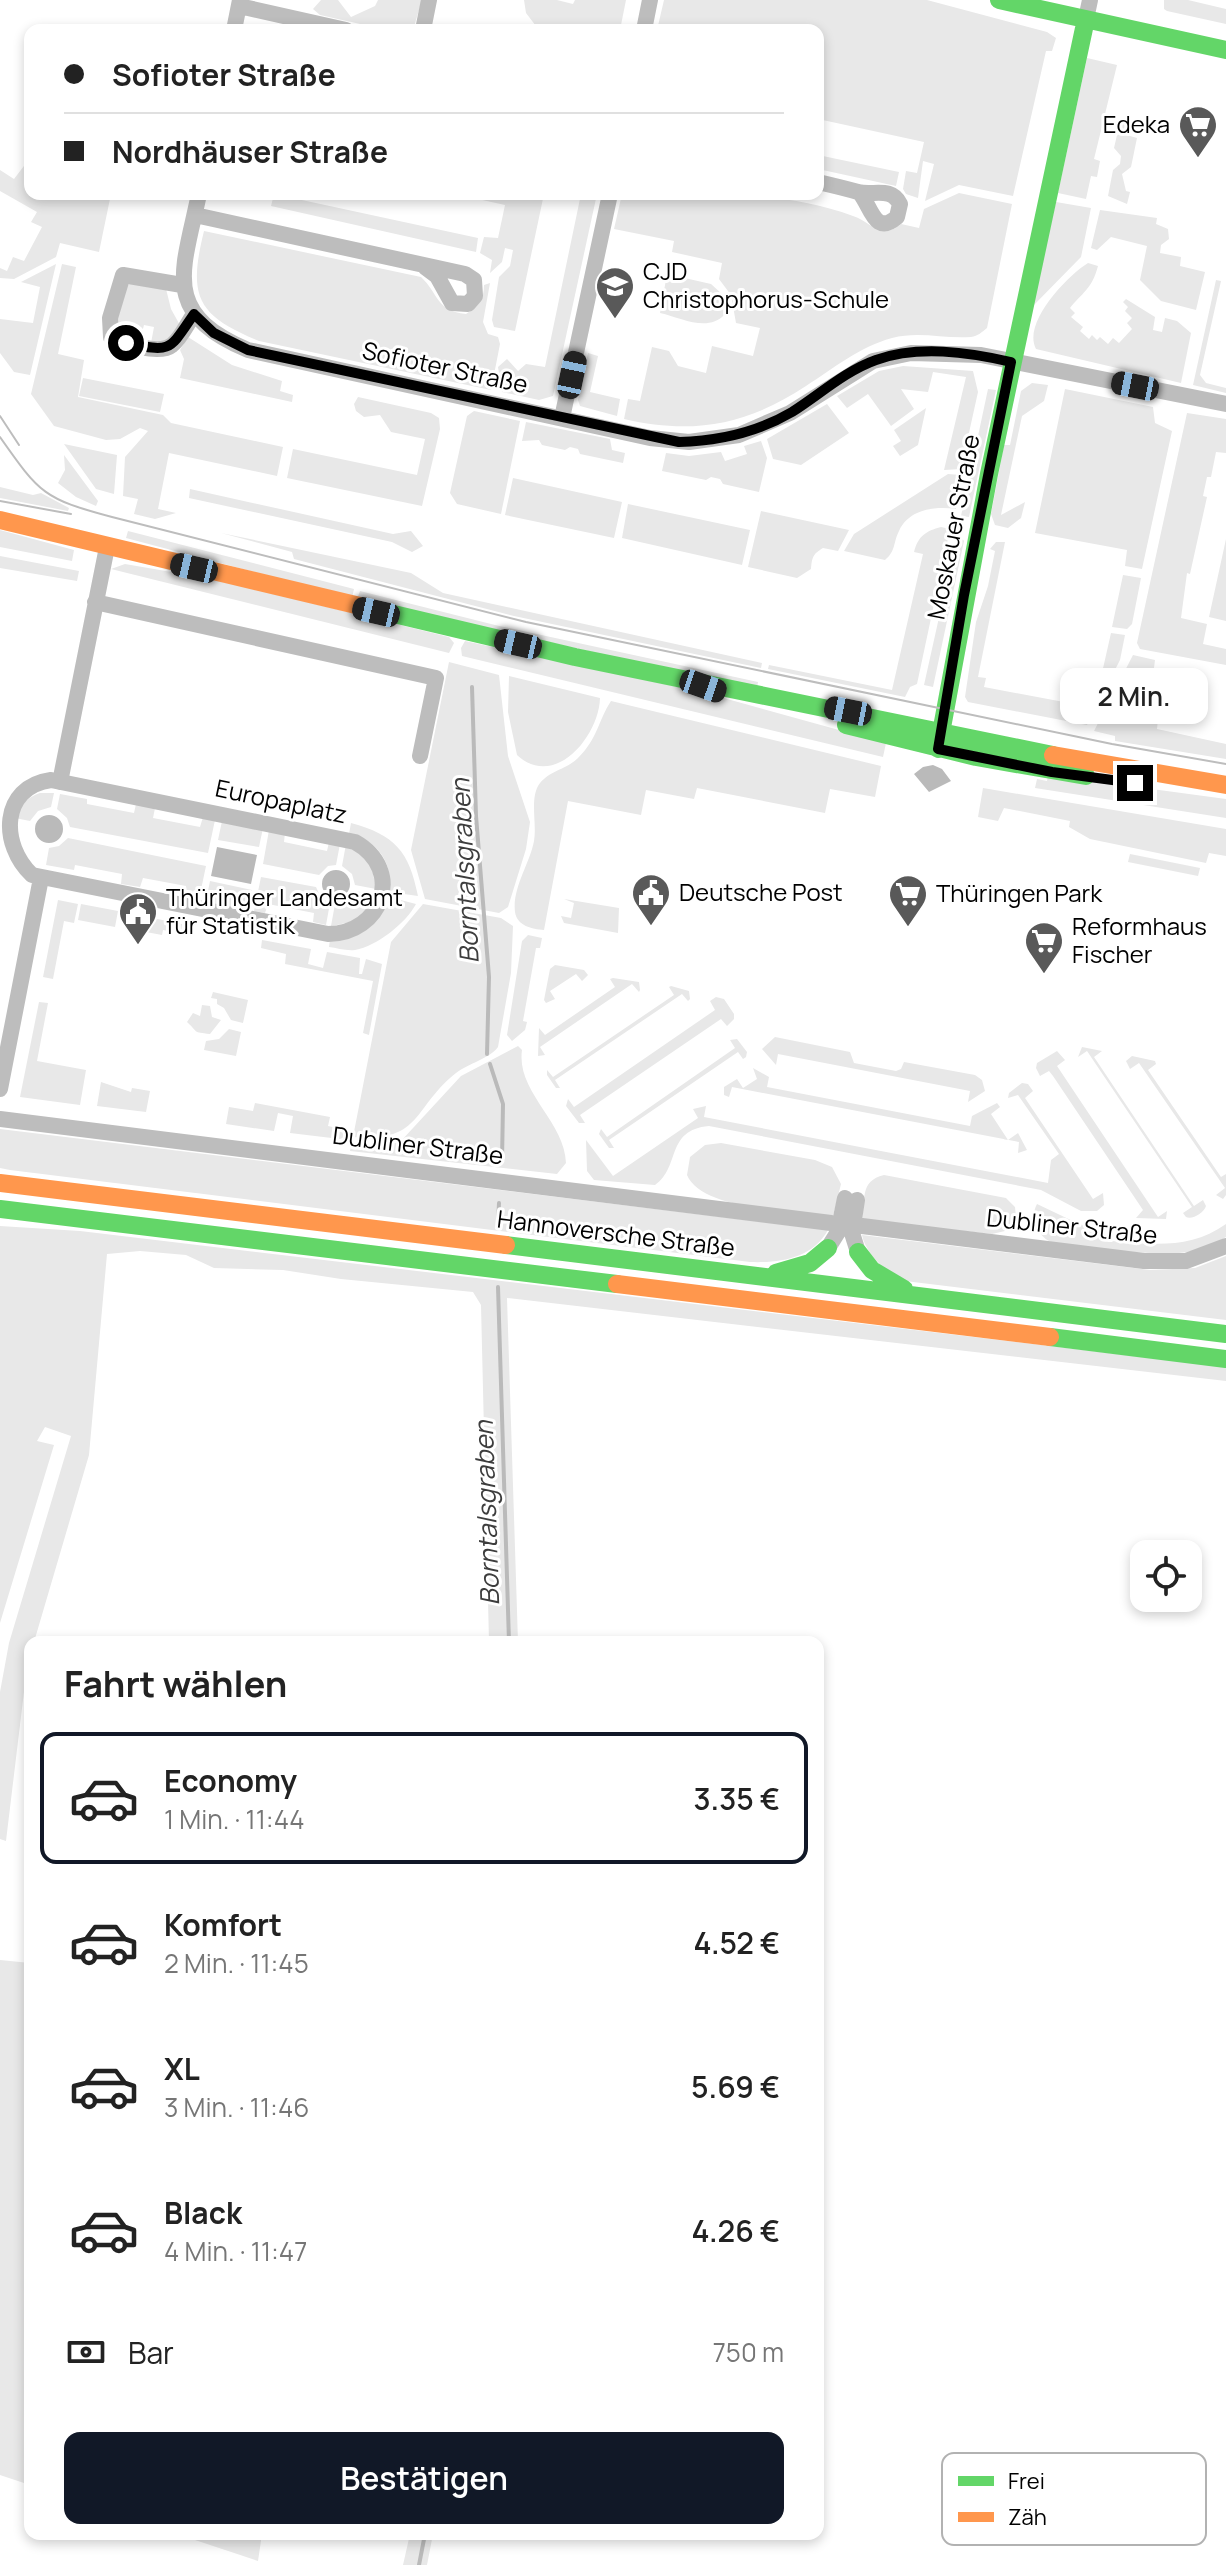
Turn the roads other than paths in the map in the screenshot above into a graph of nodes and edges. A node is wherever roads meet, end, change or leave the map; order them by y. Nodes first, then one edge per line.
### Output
1 (429, 0) edge
2 (650, 0) edge
3 (999, 0) edge
4 (1090, 0) edge
5 (240, 3) edge
6 (1086, 19) junction
7 (235, 24) edge
8 (322, 24) edge
9 (424, 24) edge
10 (645, 24) edge
11 (1226, 50) edge
12 (824, 183) edge
13 (859, 192) dead end
14 (198, 200) edge
15 (609, 200) edge
16 (195, 215) junction
17 (425, 267) dead end
18 (182, 285) junction
19 (194, 314) junction
20 (1011, 362) junction
21 (1226, 404) edge
22 (562, 418) junction
23 (0, 520) edge
24 (107, 547) junction
25 (95, 602) junction
26 (940, 740) junction
27 (420, 756) dead end
28 (60, 782) junction
29 (1226, 785) edge
30 (1226, 795) edge
31 (41, 878) junction
32 (0, 1089) edge
33 (0, 1119) edge
34 (0, 1174) edge
35 (0, 1183) edge
36 (66, 1190) junction
37 (0, 1209) edge
38 (49, 1216) junction
39 (0, 1221) edge
40 (831, 1223) dead end
41 (862, 1226) dead end
42 (1226, 1246) edge
43 (828, 1248) joint
44 (858, 1252) joint
45 (752, 1275) junction
46 (927, 1298) junction
47 (1226, 1334) edge
48 (1226, 1359) edge

1 - 9 street
2 - 10 street
3 - 6 main road
4 - 6 street
5 - 7 street
5 - 8 street
6 - 11 main road
6 - 20 main road, Moskauer Straße
12 - 13 street
14 - 16 street
15 - 22 street
16 - 17 street
16 - 18 street
18 - 19 street, Sofioter Straße
18 - 19 street
19 - 22 street, Sofioter Straße
20 - 21 street, Sofioter Straße
20 - 22 street, Sofioter Straße
20 - 26 main road, Moskauer Straße
23 - 24 main road
24 - 25 street
24 - 26 main road
25 - 27 street
25 - 28 street
26 - 29 main road
26 - 30 main road
28 - 31 street, Europaplatz
28 - 31 street, Europaplatz
31 - 32 street
33 - 40 street, Dubliner Straße
34 - 36 main road
35 - 36 main road, Hannoversche Straße
36 - 45 main road, Hannoversche Straße
37 - 38 main road, Hannoversche Straße
38 - 39 main road
38 - 48 main road, Hannoversche Straße
41 - 42 street, Dubliner Straße
43 - 44 street
43 - 45 main road
44 - 46 main road
45 - 46 main road, Hannoversche Straße
46 - 47 main road, Hannoversche Straße

